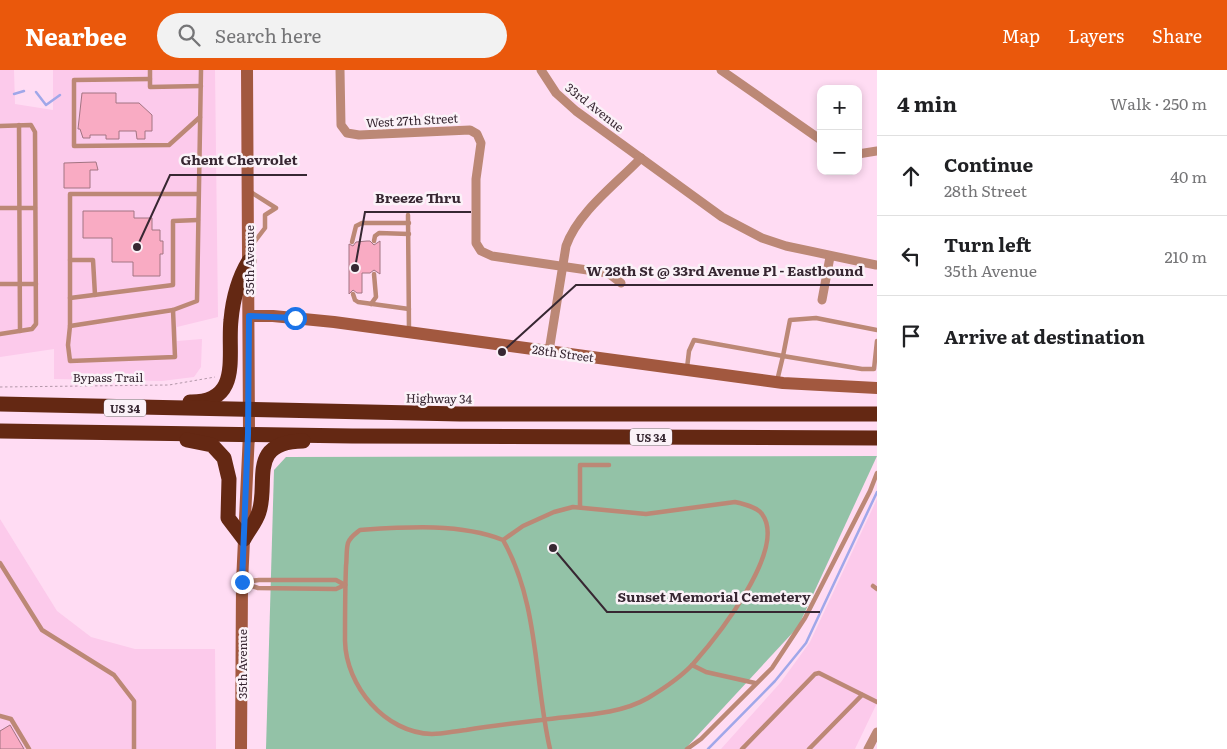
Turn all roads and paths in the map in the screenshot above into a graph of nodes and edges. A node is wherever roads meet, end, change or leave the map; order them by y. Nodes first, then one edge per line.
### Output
1 (150, 70) edge
2 (201, 70) edge
3 (248, 70) edge
4 (340, 70) edge
5 (541, 70) edge
6 (721, 70) edge
7 (150, 79) junction
8 (201, 86) junction
9 (200, 116) junction
10 (0, 126) edge
11 (19, 126) junction
12 (817, 137) edge
13 (877, 152) edge
14 (862, 154) edge
15 (641, 158) junction
16 (248, 190) junction
17 (198, 194) junction
18 (0, 208) edge
19 (19, 208) junction
20 (35, 208) junction
21 (408, 216) dead end
22 (198, 220) junction
23 (408, 223) junction
24 (409, 234) junction
25 (374, 241) dead end
26 (352, 242) dead end
27 (249, 255) junction
28 (830, 257) junction
29 (70, 260) junction
30 (876, 265) edge
31 (562, 267) junction
32 (374, 274) dead end
33 (0, 284) edge
34 (20, 284) junction
35 (36, 284) junction
36 (621, 284) dead end
37 (353, 294) dead end
38 (95, 295) junction
39 (70, 298) junction
40 (822, 300) dead end
41 (371, 304) junction
42 (409, 309) junction
43 (173, 310) junction
44 (249, 316) junction
45 (70, 326) junction
46 (877, 330) edge
47 (20, 331) junction
48 (410, 332) junction
49 (0, 334) edge
50 (877, 341) edge
51 (549, 351) junction
52 (783, 356) junction
53 (687, 370) junction
54 (215, 377) dead end
55 (777, 382) junction
56 (0, 387) edge
57 (877, 388) edge
58 (0, 404) edge
59 (248, 411) junction
60 (877, 414) edge
61 (0, 431) edge
62 (76, 432) junction
63 (248, 434) junction
64 (352, 436) junction
65 (877, 438) edge
66 (609, 466) dead end
67 (877, 473) edge
68 (580, 507) junction
69 (244, 540) junction
70 (503, 540) junction
71 (0, 563) edge
72 (242, 582) junction
73 (345, 585) junction
74 (692, 666) junction
75 (755, 683) junction
76 (862, 695) junction
77 (877, 702) edge
78 (0, 716) edge
79 (544, 720) junction
80 (877, 732) edge
81 (29, 749) edge
82 (134, 749) edge
83 (242, 749) edge
84 (550, 749) edge
85 (687, 749) edge
86 (742, 749) edge
87 (809, 749) edge
88 (868, 749) edge

1 - 7 lane
2 - 8 lane
3 - 16 main road, 35th Avenue
4 - 31 street, West 27th Street
5 - 15 street, 33rd Avenue
6 - 12 street
7 - 8 lane
7 - 9 lane
8 - 9 lane
9 - 17 lane
10 - 11 lane
11 - 19 lane
11 - 20 lane
13 - 14 street
15 - 28 street, 33rd Avenue
15 - 31 street
16 - 27 main road, 35th Avenue
16 - 27 lane
17 - 22 lane
17 - 29 lane
18 - 19 lane
19 - 20 lane
19 - 34 lane
20 - 35 lane
21 - 23 lane
22 - 38 lane
22 - 43 lane
23 - 24 lane
23 - 26 lane
24 - 25 lane
24 - 42 lane
27 - 44 main road, 35th Avenue
27 - 58 highway
28 - 30 street, 33rd Avenue
28 - 40 street
29 - 38 lane
29 - 39 lane
31 - 36 street
31 - 51 street
32 - 41 lane
33 - 34 lane
34 - 35 lane
34 - 47 lane
35 - 47 lane
37 - 41 lane
38 - 39 lane
39 - 45 lane
41 - 42 lane
42 - 48 lane
43 - 45 lane
43 - 45 lane
44 - 48 main road, 28th Street
44 - 59 main road, 35th Avenue
46 - 52 lane
47 - 49 lane
48 - 51 main road, 28th Street
50 - 52 lane
51 - 53 main road, 28th Street
52 - 53 lane
52 - 55 lane
53 - 55 main road, 28th Street
54 - 56 path, Bypass Trail
55 - 57 main road, 28th Street
58 - 59 highway, Highway 34 / US 34
59 - 60 highway, Highway 34 / US 34
59 - 63 main road, 35th Avenue
61 - 62 highway, US 34
62 - 63 highway, US 34
62 - 69 highway
63 - 64 highway, US 34
63 - 69 main road, 35th Avenue
64 - 65 highway, US 34
64 - 69 highway
66 - 68 lane
67 - 75 lane
68 - 70 lane
68 - 74 lane
69 - 72 main road, 35th Avenue
70 - 73 lane
70 - 79 lane
71 - 82 lane
72 - 73 lane
72 - 73 lane
72 - 83 main road, 35th Avenue
73 - 79 lane
74 - 75 lane
74 - 79 lane
75 - 85 lane
76 - 77 lane
76 - 86 lane
76 - 87 lane
78 - 81 lane
79 - 84 lane
80 - 88 street

